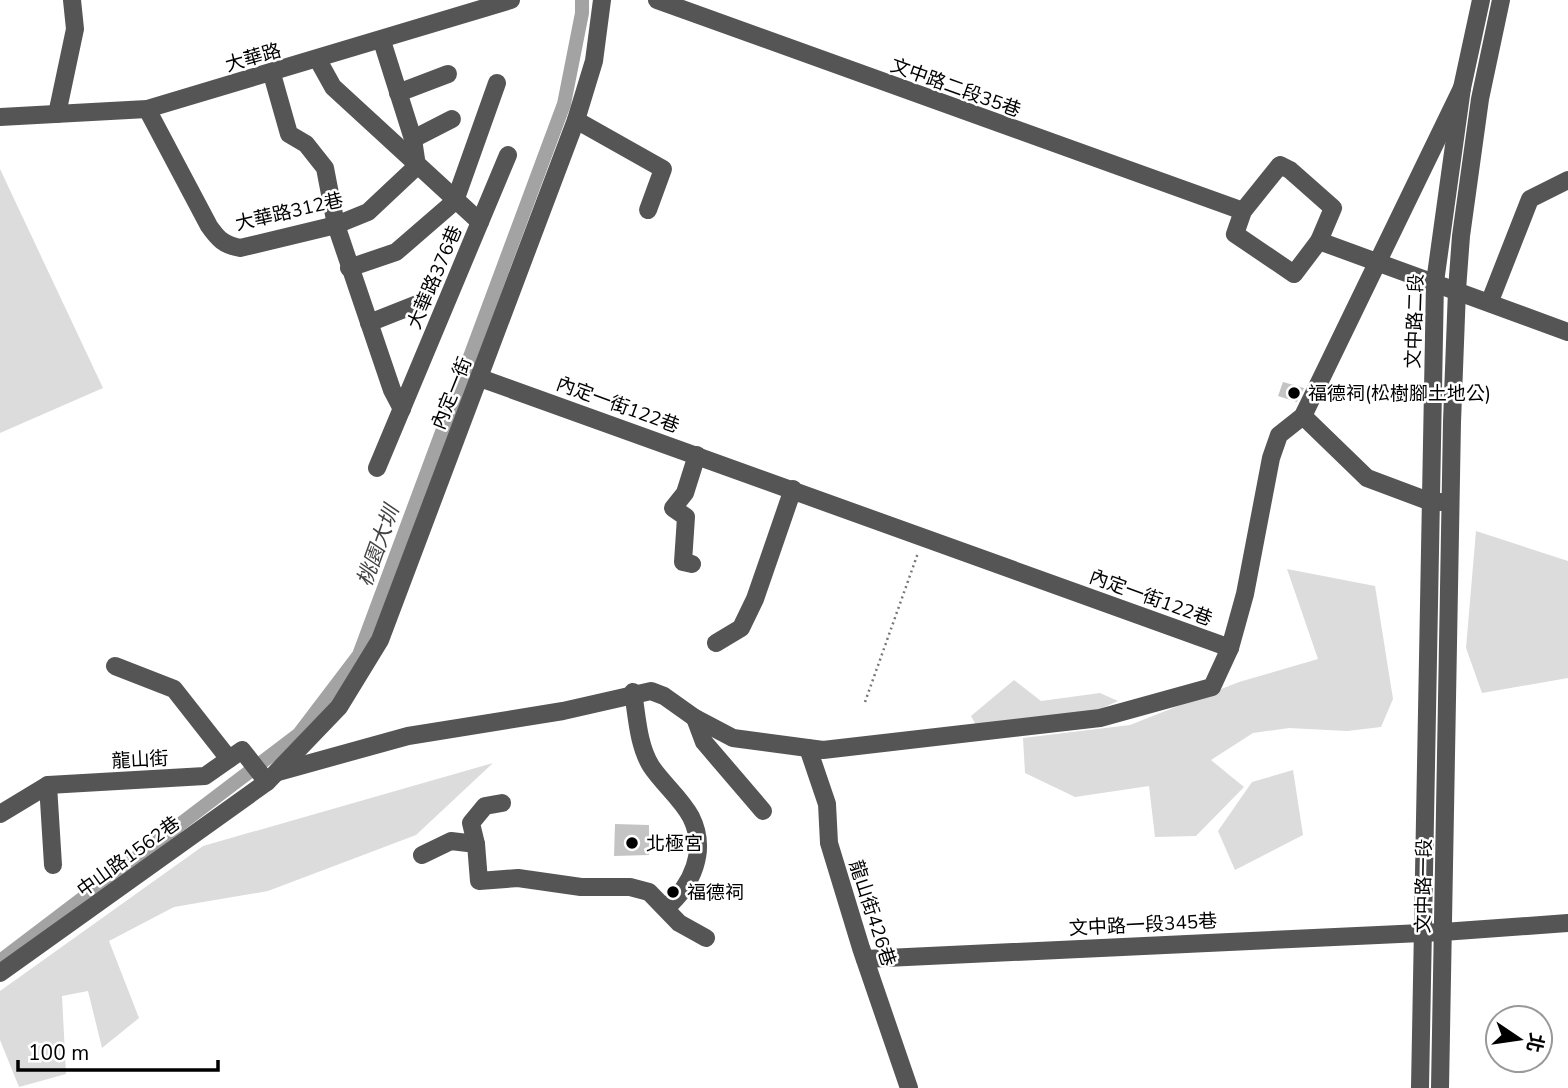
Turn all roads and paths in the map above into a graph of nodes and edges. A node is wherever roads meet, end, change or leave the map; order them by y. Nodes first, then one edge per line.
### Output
1 (72, 0) edge
2 (511, 0) edge
3 (602, 0) edge
4 (657, 0) edge
5 (1481, 0) edge
6 (1501, 0) edge
7 (382, 41) junction
8 (318, 60) junction
9 (272, 74) junction
10 (447, 74) dead end
11 (498, 83) dead end
12 (1462, 88) junction
13 (398, 93) junction
14 (147, 109) junction
15 (57, 114) junction
16 (0, 117) edge
17 (452, 120) dead end
18 (576, 120) junction
19 (413, 139) junction
20 (508, 155) dead end
21 (417, 166) junction
22 (1568, 180) edge
23 (455, 201) junction
24 (649, 210) dead end
25 (1242, 211) junction
26 (480, 222) junction
27 (336, 225) junction
28 (1320, 241) junction
29 (1379, 265) junction
30 (349, 268) junction
31 (1435, 282) junction
32 (1457, 290) junction
33 (1490, 301) junction
34 (417, 304) dead end
35 (369, 323) junction
36 (1568, 332) edge
37 (480, 378) junction
38 (402, 409) junction
39 (1303, 416) junction
40 (697, 455) junction
41 (377, 468) dead end
42 (793, 489) junction
43 (1431, 502) junction
44 (1451, 502) junction
45 (924, 537) junction
46 (692, 564) dead end
47 (716, 643) dead end
48 (1428, 644) junction
49 (1448, 644) junction
50 (1230, 648) junction
51 (115, 666) dead end
52 (1427, 690) joint
53 (633, 692) junction
54 (865, 702) dead end
55 (695, 718) junction
56 (808, 748) junction
57 (236, 754) junction
58 (270, 778) junction
59 (48, 785) junction
60 (502, 803) dead end
61 (763, 811) dead end
62 (0, 814) edge
63 (476, 844) junction
64 (422, 855) dead end
65 (53, 865) dead end
66 (666, 908) junction
67 (1568, 923) edge
68 (1423, 932) junction
69 (1443, 932) junction
70 (706, 938) dead end
71 (865, 959) junction
72 (0, 973) edge
73 (909, 1088) edge
74 (1420, 1088) edge
75 (1440, 1088) edge

1 - 15 street
2 - 7 street, 大華路
3 - 18 street, 內定一街
4 - 25 street, 文中路二段35巷
5 - 12 street, 文中路二段
6 - 32 street
7 - 8 street, 大華路
7 - 13 street
8 - 9 street, 大華路
8 - 21 street, 大華路376巷
9 - 14 street, 大華路
9 - 27 street
10 - 13 street
11 - 23 street
12 - 29 street, 內定一街122巷
12 - 31 street, 文中路二段
13 - 19 street
14 - 15 street, 大華路
14 - 27 street, 大華路312巷
15 - 16 street, 大華路
17 - 19 street
18 - 24 street
18 - 37 street, 內定一街
19 - 21 street
20 - 26 street
21 - 23 street, 大華路376巷
21 - 27 street, 大華路312巷
22 - 33 street
23 - 26 street, 大華路376巷
23 - 30 street
25 - 28 street
25 - 28 street
26 - 38 street, 大華路376巷
27 - 30 street
28 - 29 street
29 - 31 street
29 - 39 street, 內定一街122巷
30 - 35 street
31 - 32 street
31 - 43 street, 文中路二段
32 - 33 street
32 - 44 street
33 - 36 street
34 - 35 street
35 - 38 street
37 - 40 street, 內定一街122巷
37 - 58 street, 內定一街
38 - 41 street, 大華路376巷
39 - 43 street
39 - 50 street, 內定一街122巷
40 - 42 street, 內定一街122巷
40 - 46 street
42 - 45 street, 內定一街122巷
42 - 47 street
43 - 44 street
43 - 48 street, 文中路二段
44 - 49 street
45 - 50 street, 內定一街122巷
45 - 54 path
48 - 49 street
48 - 52 street, 文中路二段
49 - 69 street, 文中路一段
50 - 56 street
51 - 57 street
52 - 68 street, 文中路一段
53 - 55 street
53 - 58 street
53 - 66 street
55 - 56 street
55 - 61 street
56 - 71 street, 龍山街426巷
57 - 58 street
57 - 59 street, 龍山街
58 - 72 street, 中山路1562巷
59 - 62 street, 龍山街
59 - 65 street
60 - 63 street
63 - 64 street
63 - 66 street
66 - 70 street
67 - 69 street, 文中路一段345巷
68 - 69 street, 文中路一段345巷
68 - 71 street, 文中路一段345巷
68 - 74 street, 文中路一段
69 - 75 street, 文中路一段
71 - 73 street, 龍山街426巷

